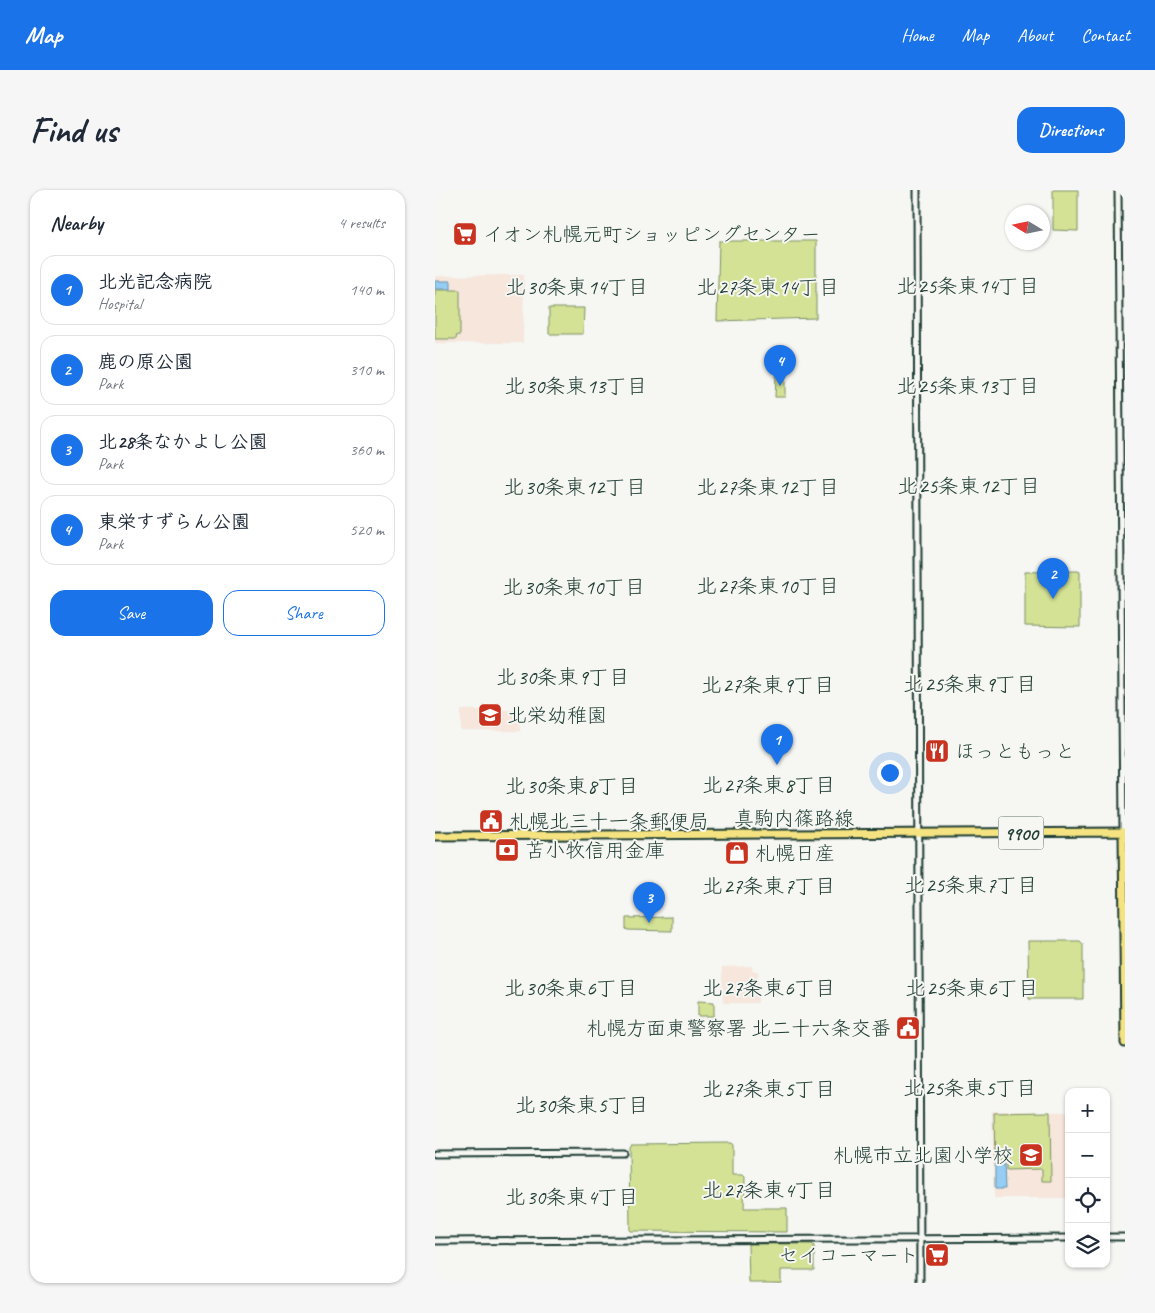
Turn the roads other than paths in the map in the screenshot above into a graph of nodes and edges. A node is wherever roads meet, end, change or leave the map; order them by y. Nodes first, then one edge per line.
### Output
1 (917, 190) edge
2 (1118, 190) edge
3 (1124, 832) edge
4 (919, 833) junction
5 (435, 836) edge
6 (1125, 1043) edge
7 (623, 1153) dead end
8 (435, 1154) edge
9 (1110, 1237) edge
10 (1125, 1237) edge
11 (920, 1238) junction
12 (1065, 1238) edge
13 (435, 1240) edge
14 (920, 1283) edge

1 - 4 street
2 - 3 street
3 - 4 main road, 真駒内篠路線 / 9900
3 - 6 main road
4 - 5 main road, 真駒内篠路線 / 9900
4 - 11 street
7 - 8 street
9 - 10 street
11 - 12 street
11 - 13 street
11 - 14 street

